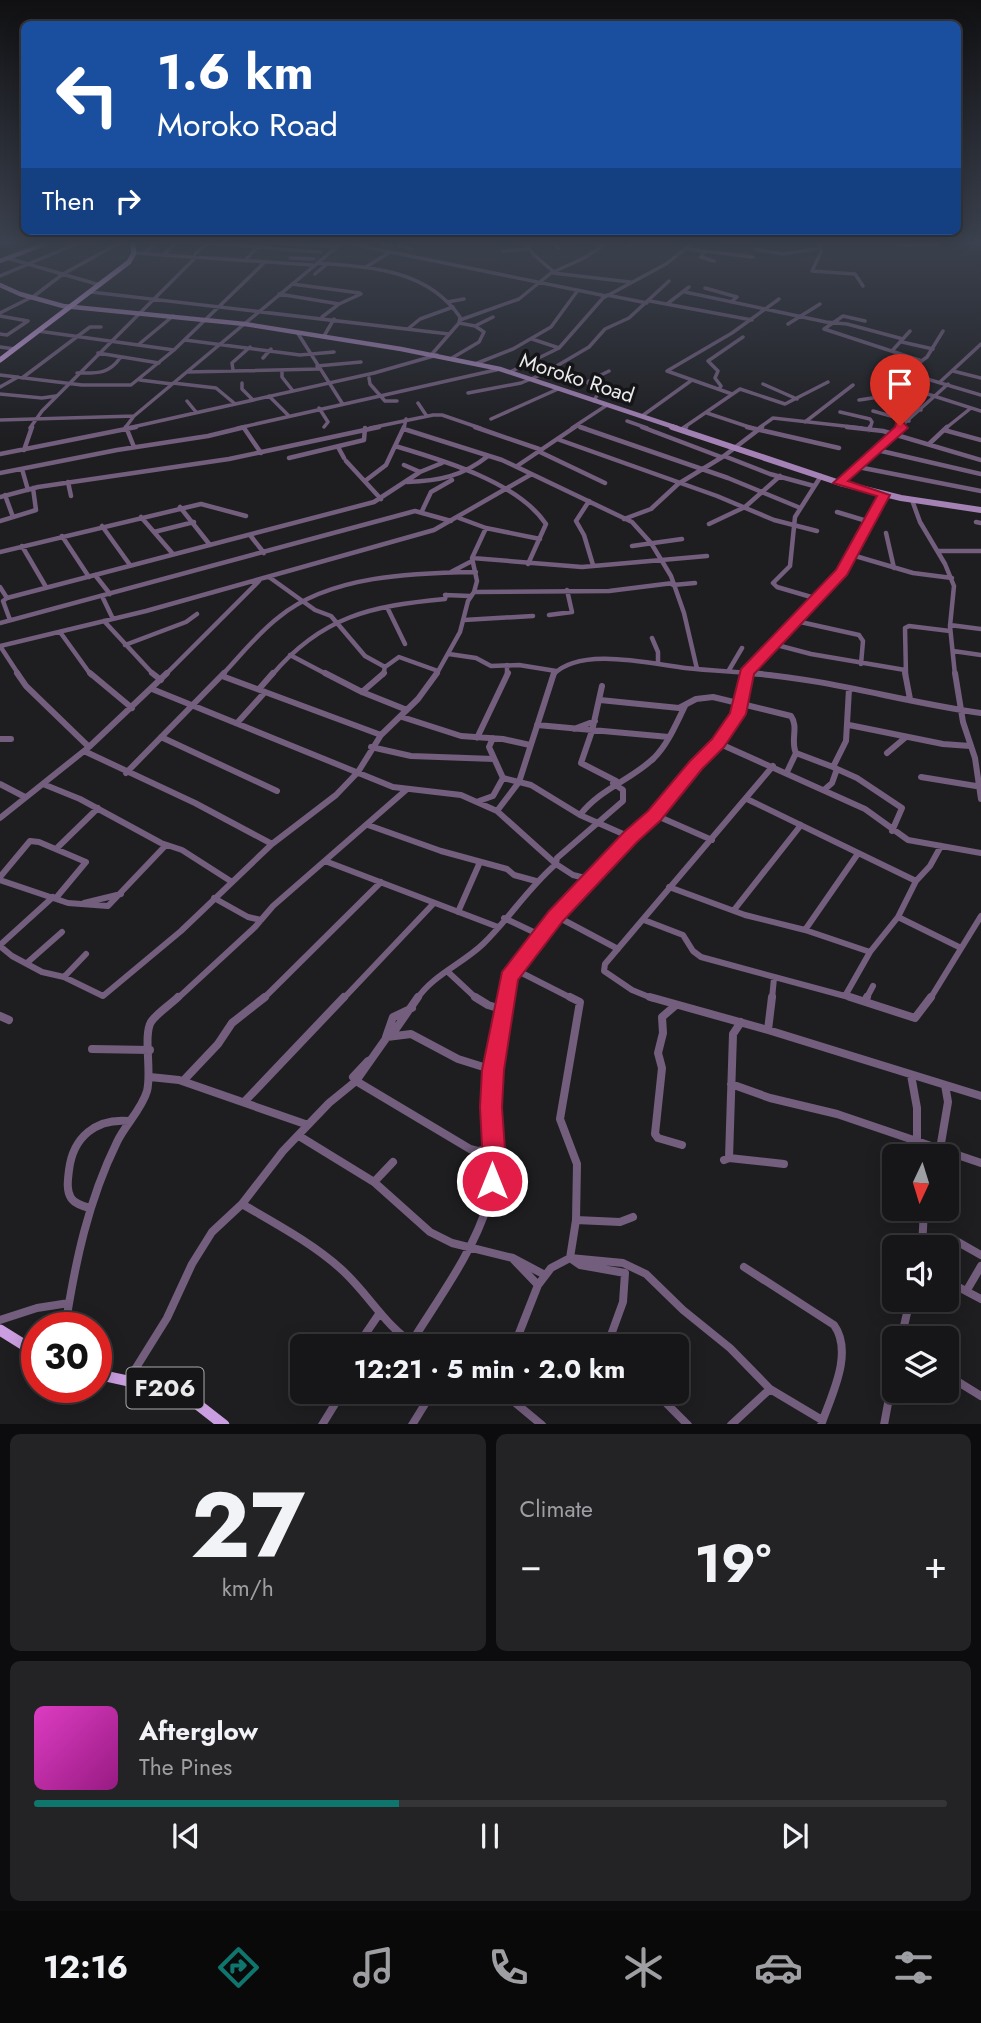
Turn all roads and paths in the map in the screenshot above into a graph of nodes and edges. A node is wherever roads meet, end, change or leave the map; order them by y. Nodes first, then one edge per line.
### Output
1 (71, 307) edge
2 (76, 307) edge
3 (148, 307) edge
4 (218, 307) edge
5 (235, 307) edge
6 (264, 307) edge
7 (334, 307) edge
8 (452, 307) edge
9 (453, 307) edge
10 (498, 307) edge
11 (565, 307) edge
12 (596, 307) edge
13 (641, 307) edge
14 (685, 307) edge
15 (757, 307) edge
16 (815, 307) edge
17 (764, 309) junction
18 (261, 310) junction
19 (143, 313) junction
20 (0, 315) edge
21 (173, 316) junction
22 (802, 316) junction
23 (322, 317) junction
24 (493, 317) dead end
25 (206, 319) junction
26 (334, 319) junction
27 (752, 320) junction
28 (459, 321) junction
29 (865, 321) dead end
30 (831, 323) junction
31 (245, 324) junction
32 (788, 324) dead end
33 (475, 326) junction
34 (101, 327) dead end
35 (409, 328) junction
36 (38, 331) junction
37 (910, 331) dead end
38 (943, 331) dead end
39 (297, 332) junction
40 (0, 334) edge
41 (449, 334) junction
42 (324, 336) junction
43 (77, 337) junction
44 (743, 337) dead end
45 (532, 339) junction
46 (185, 340) junction
47 (111, 341) junction
48 (902, 341) junction
49 (221, 343) junction
50 (981, 344) edge
51 (138, 345) junction
52 (0, 347) edge
53 (250, 347) junction
54 (559, 348) junction
55 (15, 349) junction
56 (271, 349) junction
57 (933, 349) junction
58 (174, 350) junction
59 (892, 351) junction
60 (334, 352) dead end
61 (98, 353) junction
62 (311, 355) junction
63 (435, 355) junction
64 (1, 358) edge
65 (120, 358) junction
66 (263, 358) dead end
67 (452, 358) junction
68 (922, 360) junction
69 (361, 362) dead end
70 (159, 363) junction
71 (475, 364) junction
72 (318, 368) junction
73 (500, 369) junction
74 (233, 370) junction
75 (282, 370) junction
76 (609, 371) dead end
77 (953, 371) junction
78 (187, 372) junction
79 (510, 372) junction
80 (77, 373) junction
81 (907, 373) junction
82 (0, 375) edge
83 (20, 377) junction
84 (369, 378) dead end
85 (981, 378) edge
86 (123, 380) dead end
87 (140, 380) junction
88 (530, 380) junction
89 (692, 380) junction
90 (828, 382) dead end
91 (940, 382) junction
92 (242, 383) dead end
93 (328, 383) junction
94 (893, 383) junction
95 (66, 384) junction
96 (172, 384) junction
97 (763, 384) dead end
98 (948, 384) junction
99 (853, 385) dead end
100 (94, 386) junction
101 (116, 386) junction
102 (131, 386) junction
103 (0, 387) edge
104 (558, 389) junction
105 (719, 389) junction
106 (962, 390) junction
107 (293, 391) junction
108 (943, 391) junction
109 (129, 392) dead end
110 (468, 393) dead end
111 (732, 394) junction
112 (90, 395) dead end
113 (981, 395) edge
114 (0, 396) edge
115 (56, 396) junction
116 (269, 396) junction
117 (379, 396) junction
118 (880, 397) junction
119 (935, 398) junction
120 (252, 399) junction
121 (797, 399) junction
122 (859, 400) dead end
123 (187, 401) dead end
124 (397, 401) dead end
125 (594, 401) junction
126 (234, 403) junction
127 (342, 403) junction
128 (418, 403) dead end
129 (607, 405) junction
130 (319, 408) junction
131 (971, 408) junction
132 (922, 410) junction
133 (873, 411) dead end
134 (981, 411) edge
135 (196, 412) junction
136 (840, 412) dead end
137 (707, 413) junction
138 (288, 415) junction
139 (426, 415) junction
140 (134, 416) junction
141 (642, 416) junction
142 (36, 419) junction
143 (406, 419) junction
144 (491, 419) dead end
145 (896, 419) junction
146 (0, 420) edge
147 (627, 421) dead end
148 (909, 421) junction
149 (804, 422) junction
150 (579, 426) junction
151 (324, 427) dead end
152 (125, 428) junction
153 (244, 428) junction
154 (365, 428) junction
155 (902, 428) junction
156 (404, 429) junction
157 (681, 430) junction
158 (756, 430) junction
159 (869, 430) junction
160 (944, 430) junction
161 (895, 434) junction
162 (557, 439) junction
163 (981, 440) edge
164 (929, 444) junction
165 (395, 446) junction
166 (134, 447) junction
167 (338, 447) junction
168 (735, 448) junction
169 (839, 448) dead end
170 (24, 450) junction
171 (877, 450) junction
172 (540, 451) junction
173 (261, 453) junction
174 (0, 454) edge
175 (488, 456) junction
176 (722, 457) junction
177 (289, 458) dead end
178 (345, 460) joint
179 (981, 460) edge
180 (442, 463) junction
181 (404, 465) dead end
182 (517, 466) junction
183 (858, 467) junction
184 (22, 469) junction
185 (701, 470) junction
186 (420, 472) junction
187 (469, 472) junction
188 (0, 473) edge
189 (981, 474) edge
190 (530, 475) junction
191 (780, 476) junction
192 (821, 476) junction
193 (456, 478) junction
194 (365, 481) junction
195 (68, 482) junction
196 (405, 482) junction
197 (605, 482) dead end
198 (839, 483) junction
199 (678, 484) junction
200 (814, 486) junction
201 (31, 489) junction
202 (506, 490) junction
203 (981, 491) edge
204 (761, 493) junction
205 (884, 495) junction
206 (3, 496) edge
207 (71, 496) dead end
208 (380, 496) junction
209 (912, 500) junction
210 (589, 501) junction
211 (180, 507) junction
212 (745, 507) junction
213 (799, 508) junction
214 (981, 510) edge
215 (422, 511) junction
216 (837, 512) dead end
217 (246, 516) dead end
218 (13, 517) junction
219 (141, 517) junction
220 (458, 518) junction
221 (624, 519) junction
222 (0, 521) edge
223 (451, 521) junction
224 (194, 522) junction
225 (870, 522) junction
226 (709, 524) dead end
227 (102, 526) junction
228 (796, 527) junction
229 (486, 528) junction
230 (817, 531) dead end
231 (154, 532) junction
232 (886, 533) dead end
233 (250, 535) junction
234 (62, 536) junction
235 (540, 539) junction
236 (682, 539) dead end
237 (652, 544) junction
238 (210, 545) junction
239 (22, 546) junction
240 (632, 547) dead end
241 (938, 551) junction
242 (981, 551) edge
243 (0, 552) edge
244 (264, 553) junction
245 (173, 554) junction
246 (852, 555) junction
247 (707, 556) dead end
248 (472, 559) junction
249 (663, 561) junction
250 (528, 564) junction
251 (130, 565) junction
252 (593, 565) junction
253 (894, 568) junction
254 (451, 572) junction
255 (476, 572) junction
256 (92, 576) junction
257 (265, 578) junction
258 (952, 578) junction
259 (695, 583) dead end
260 (673, 584) junction
261 (0, 587) edge
262 (46, 587) junction
263 (567, 590) junction
264 (110, 594) junction
265 (472, 594) junction
266 (446, 595) joint
267 (102, 596) junction
268 (7, 598) junction
269 (818, 599) junction
270 (302, 601) junction
271 (387, 607) junction
272 (197, 614) dead end
273 (549, 615) dead end
274 (533, 616) dead end
275 (113, 619) junction
276 (10, 620) junction
277 (464, 620) junction
278 (104, 621) junction
279 (796, 621) junction
280 (0, 622) edge
281 (336, 623) junction
282 (950, 628) junction
283 (981, 629) edge
284 (60, 632) junction
285 (652, 638) dead end
286 (405, 644) dead end
287 (773, 644) junction
288 (125, 645) junction
289 (0, 646) edge
290 (743, 648) dead end
291 (953, 651) junction
292 (449, 654) junction
293 (981, 655) edge
294 (293, 657) junction
295 (8, 660) junction
296 (0, 663) edge
297 (657, 664) junction
298 (861, 664) junction
299 (507, 666) junction
300 (385, 667) junction
301 (697, 669) junction
302 (729, 670) junction
303 (905, 670) junction
304 (438, 671) junction
305 (556, 671) junction
306 (747, 673) junction
307 (222, 676) junction
308 (160, 680) junction
309 (602, 686) dead end
310 (152, 689) junction
311 (849, 689) junction
312 (262, 691) junction
313 (362, 692) junction
314 (910, 699) junction
315 (600, 700) junction
316 (687, 703) junction
317 (741, 704) junction
318 (191, 705) junction
319 (132, 708) junction
320 (407, 710) junction
321 (961, 710) junction
322 (981, 713) edge
323 (401, 717) junction
324 (595, 721) junction
325 (238, 722) junction
326 (537, 725) junction
327 (849, 725) junction
328 (574, 729) junction
329 (592, 732) junction
330 (381, 735) junction
331 (161, 737) junction
332 (669, 737) junction
333 (906, 737) junction
334 (0, 738) edge
335 (477, 738) junction
336 (493, 738) junction
337 (11, 739) dead end
338 (718, 743) junction
339 (530, 745) junction
340 (371, 747) junction
341 (971, 748) junction
342 (86, 749) junction
343 (981, 751) edge
344 (796, 753) junction
345 (887, 754) dead end
346 (494, 759) junction
347 (773, 766) junction
348 (835, 768) junction
349 (358, 772) junction
350 (787, 772) junction
351 (126, 773) junction
352 (921, 777) dead end
353 (503, 778) junction
354 (519, 782) junction
355 (615, 782) junction
356 (0, 784) edge
357 (43, 784) junction
358 (978, 788) edge
359 (277, 790) dead end
360 (406, 790) junction
361 (824, 790) junction
362 (25, 797) junction
363 (747, 799) junction
364 (981, 799) edge
365 (478, 802) junction
366 (98, 808) junction
367 (497, 810) junction
368 (580, 815) junction
369 (655, 815) junction
370 (0, 818) edge
371 (598, 821) junction
372 (368, 825) junction
373 (801, 825) junction
374 (892, 831) junction
375 (630, 837) junction
376 (712, 840) junction
377 (272, 844) junction
378 (166, 845) junction
379 (941, 846) junction
380 (56, 849) junction
381 (981, 853) edge
382 (857, 855) junction
383 (325, 861) junction
384 (480, 862) junction
385 (556, 864) junction
386 (1, 877) edge
387 (589, 879) junction
388 (536, 881) junction
389 (916, 881) junction
390 (232, 882) junction
391 (381, 883) junction
392 (669, 887) junction
393 (121, 894) junction
394 (55, 897) junction
395 (214, 898) junction
396 (434, 903) junction
397 (86, 905) junction
398 (734, 910) junction
399 (458, 912) junction
400 (556, 916) junction
401 (981, 916) edge
402 (248, 917) junction
403 (504, 918) junction
404 (898, 918) junction
405 (261, 920) junction
406 (644, 920) junction
407 (255, 927) junction
408 (498, 927) junction
409 (805, 930) junction
410 (62, 932) dead end
411 (542, 936) junction
412 (0, 945) edge
413 (961, 948) junction
414 (618, 949) junction
415 (870, 952) junction
416 (86, 954) dead end
417 (28, 962) junction
418 (514, 969) junction
419 (447, 971) junction
420 (64, 977) junction
421 (774, 978) junction
422 (873, 986) dead end
423 (845, 996) junction
424 (865, 1001) junction
425 (676, 1005) junction
426 (504, 1010) junction
427 (0, 1016) edge
428 (9, 1020) dead end
429 (741, 1023) junction
430 (768, 1030) junction
431 (387, 1040) junction
432 (92, 1049) dead end
433 (150, 1050) junction
434 (493, 1070) junction
435 (911, 1075) junction
436 (150, 1077) junction
437 (355, 1079) junction
438 (183, 1081) junction
439 (731, 1084) junction
440 (945, 1085) junction
441 (981, 1096) edge
442 (246, 1100) junction
443 (129, 1121) junction
444 (309, 1125) junction
445 (299, 1136) junction
446 (916, 1142) junction
447 (923, 1144) edge
448 (941, 1144) edge
449 (682, 1145) dead end
450 (493, 1147) junction
451 (959, 1156) edge
452 (727, 1159) joint
453 (393, 1162) dead end
454 (784, 1164) dead end
455 (981, 1164) edge
456 (374, 1182) junction
457 (242, 1204) junction
458 (90, 1208) junction
459 (633, 1217) dead end
460 (576, 1220) junction
461 (959, 1243) edge
462 (469, 1247) junction
463 (981, 1255) edge
464 (513, 1258) junction
465 (570, 1258) junction
466 (607, 1260) junction
467 (981, 1266) edge
468 (744, 1267) dead end
469 (613, 1270) junction
470 (545, 1275) junction
471 (538, 1285) junction
472 (959, 1286) edge
473 (967, 1290) junction
474 (981, 1299) edge
475 (69, 1303) junction
476 (68, 1312) edge
477 (379, 1314) junction
478 (0, 1320) edge
479 (0, 1330) edge
480 (365, 1334) edge
481 (398, 1334) edge
482 (420, 1334) edge
483 (519, 1334) edge
484 (610, 1334) edge
485 (21, 1343) edge
486 (112, 1377) edge
487 (130, 1380) junction
488 (959, 1382) edge
489 (770, 1389) junction
490 (981, 1396) edge
491 (888, 1403) edge
492 (335, 1404) edge
493 (425, 1404) edge
494 (517, 1404) edge
495 (667, 1404) edge
496 (822, 1422) edge
497 (224, 1424) edge
498 (322, 1424) edge
499 (412, 1424) edge
500 (542, 1424) edge
501 (688, 1424) edge
502 (731, 1424) edge
503 (884, 1424) edge

1 - 36 main road
2 - 19 street, Moroko Road
3 - 19 street
4 - 25 street
5 - 18 street
6 - 18 street
7 - 23 street
8 - 35 street
9 - 28 street
10 - 28 street
11 - 45 street
12 - 54 street
13 - 88 street
14 - 27 street
15 - 17 street
16 - 22 street
17 - 22 street
17 - 27 street
18 - 23 street
18 - 31 street
19 - 21 street, Moroko Road
19 - 47 street
20 - 40 street
21 - 25 street, Moroko Road
21 - 51 street
22 - 30 street
22 - 32 street
23 - 26 street
24 - 33 street
25 - 31 street, Moroko Road
25 - 46 street
26 - 35 street
26 - 42 street
27 - 89 street
28 - 33 street
28 - 41 street
29 - 30 street
30 - 48 street
30 - 59 street
31 - 39 street, Moroko Road
31 - 49 street
33 - 67 street
34 - 43 street
35 - 41 street
36 - 43 street
36 - 55 main road
37 - 48 street
38 - 57 street
39 - 42 street, Moroko Road
39 - 62 street
41 - 63 street
42 - 63 street, Moroko Road
43 - 47 street
43 - 83 street
44 - 105 street
45 - 54 street
45 - 71 street
46 - 49 street
46 - 58 street
47 - 51 street
47 - 61 street
48 - 57 street
48 - 59 street
49 - 53 street
49 - 78 street
50 - 77 street
51 - 58 street
52 - 55 street
53 - 56 street
53 - 74 street
54 - 79 street
55 - 64 main road
56 - 62 street
56 - 66 street
57 - 68 street
58 - 70 street
59 - 68 street
60 - 62 street
61 - 65 street
61 - 80 street
62 - 72 street
63 - 67 street, Moroko Road
63 - 93 street
65 - 70 street
65 - 80 street
67 - 71 street, Moroko Road
68 - 81 street
69 - 72 street
70 - 87 street
71 - 73 street, Moroko Road
72 - 75 street
72 - 93 street
73 - 79 street, Moroko Road
73 - 117 street
74 - 75 street
74 - 78 street
75 - 107 street
76 - 125 street
77 - 85 street
77 - 91 street
78 - 96 street
79 - 88 street, Moroko Road
80 - 95 street
81 - 91 street
81 - 94 street
82 - 83 street
83 - 95 street
83 - 103 street
84 - 117 street
86 - 101 street
87 - 96 street
87 - 102 street
88 - 104 street, Moroko Road
88 - 110 street
89 - 105 street
89 - 141 street
90 - 121 street
91 - 98 street
92 - 120 street
93 - 107 street
93 - 127 street
94 - 118 street
94 - 119 street
95 - 100 street
95 - 115 street
96 - 126 street
96 - 140 street
97 - 121 street
98 - 106 street
98 - 108 street
99 - 149 street
100 - 101 street
100 - 112 street
101 - 102 street
102 - 109 street
104 - 125 street, Moroko Road
104 - 144 street
105 - 111 street
106 - 108 street
106 - 113 street
107 - 116 street
108 - 119 street
111 - 121 street
111 - 137 street
114 - 115 street
115 - 142 street
116 - 120 street
116 - 138 street
117 - 124 street
117 - 127 street
118 - 122 street
118 - 132 street
119 - 131 street
119 - 132 street
120 - 126 street
123 - 135 street
125 - 129 street, Moroko Road
126 - 135 street
127 - 130 street
128 - 139 street
129 - 141 street, Moroko Road
129 - 150 street
130 - 138 street
130 - 151 street
131 - 134 street
131 - 160 street
132 - 148 street
133 - 145 street
135 - 152 street
136 - 159 street
137 - 157 street
137 - 158 street
138 - 153 street
139 - 143 street
139 - 172 street
140 - 142 street
140 - 152 street
141 - 157 street, Moroko Road
142 - 146 street
142 - 170 street
143 - 154 street
143 - 156 street
145 - 148 street
145 - 155 street
147 - 176 street
148 - 155 street
149 - 158 street
149 - 159 street
150 - 162 street
150 - 185 street
152 - 166 street
152 - 170 street
153 - 166 street
153 - 173 street
154 - 167 street
154 - 173 street
155 - 161 street
156 - 165 street
156 - 175 street
157 - 168 street, Moroko Road
158 - 168 street
158 - 169 street
159 - 161 street
160 - 163 street
160 - 164 street
161 - 164 street
161 - 171 street
162 - 172 street
162 - 199 street
164 - 179 street
165 - 180 street
165 - 194 street
166 - 184 street
167 - 177 street
167 - 178 street
168 - 176 street
168 - 192 street, Moroko Road
170 - 174 street
171 - 183 street
171 - 189 street
172 - 182 street
172 - 197 street
173 - 195 street
175 - 182 street
175 - 187 street
176 - 185 street
176 - 191 street
178 - 194 street
180 - 186 street
180 - 187 street
181 - 186 street
182 - 190 street
183 - 198 street
183 - 203 street
184 - 188 street
184 - 201 street
185 - 199 street
185 - 204 street
186 - 196 street
187 - 193 street
187 - 202 street
190 - 202 street
190 - 210 street
191 - 200 street
191 - 204 street
192 - 198 street, Moroko Road
192 - 200 street
193 - 196 street
193 - 215 street
194 - 208 street
195 - 201 street
195 - 207 street
196 - 208 street
198 - 205 street, Moroko Road
199 - 212 street
199 - 221 street
200 - 213 street
201 - 206 street
201 - 218 street
202 - 220 street
202 - 235 street
204 - 212 street
204 - 213 street
205 - 209 street, Moroko Road
205 - 225 street
206 - 218 street
208 - 233 street
209 - 214 street, Moroko Road
209 - 241 street
210 - 221 street
210 - 252 street
211 - 217 street
211 - 219 street
211 - 224 street
212 - 226 street
212 - 228 street
213 - 228 street
215 - 223 street
215 - 244 street
216 - 225 street
218 - 222 street
219 - 227 street
219 - 231 street
220 - 223 street
220 - 229 street
221 - 237 street
223 - 257 street
224 - 231 street
224 - 238 street
225 - 246 street
227 - 234 street
227 - 251 street
228 - 230 street
228 - 269 street
229 - 235 street
229 - 248 street
231 - 245 street
232 - 253 street
233 - 238 street
233 - 244 street
234 - 239 street
234 - 256 street
235 - 250 street
236 - 237 street
237 - 240 street
237 - 249 street
238 - 245 street
239 - 243 street
239 - 262 street
241 - 242 street
241 - 258 street
244 - 264 street
245 - 251 street
246 - 253 street
246 - 269 street
247 - 249 street
248 - 250 street
248 - 254 street
248 - 255 street
249 - 252 street
249 - 260 street
250 - 252 street
251 - 256 street
253 - 258 street
254 - 255 street
254 - 270 street
255 - 265 street
256 - 262 street
256 - 264 street
257 - 270 street
257 - 275 street
257 - 308 street
258 - 282 street
259 - 260 street
260 - 263 street
260 - 301 street
261 - 268 street
262 - 268 street
263 - 265 street
263 - 273 street
264 - 267 street
265 - 266 street
265 - 277 street
266 - 271 street
267 - 275 street
267 - 276 street
268 - 276 street
269 - 279 street
270 - 281 street
270 - 307 street
271 - 281 street
271 - 286 street
272 - 288 street
274 - 277 street
275 - 278 street
276 - 280 street
277 - 292 street
278 - 284 street
278 - 288 street
279 - 287 street
279 - 298 street
281 - 294 street
281 - 300 street
282 - 283 street
282 - 291 street
282 - 303 street
284 - 289 street
284 - 319 street
285 - 297 street
287 - 298 street
287 - 306 street
288 - 308 street
289 - 295 street
290 - 302 street
291 - 293 street
291 - 321 street
292 - 299 street
292 - 304 street
294 - 312 street
294 - 313 street
295 - 296 street
295 - 342 street
297 - 301 street
297 - 305 street
298 - 303 street
299 - 305 street
299 - 335 street
300 - 304 street
300 - 313 street
301 - 302 street
302 - 306 street
303 - 314 street
304 - 320 street
305 - 326 street
306 - 311 street
306 - 317 street
307 - 312 street
307 - 318 street
308 - 310 street
309 - 315 street
310 - 318 street
310 - 319 street
311 - 314 street
311 - 327 street
312 - 325 street
312 - 330 street
313 - 320 street
314 - 321 street
315 - 316 street
315 - 324 street
316 - 317 street
316 - 332 street
317 - 338 street
317 - 344 street
318 - 325 street
318 - 331 street
319 - 342 street
320 - 323 street
321 - 322 street
321 - 341 street
323 - 330 street
323 - 335 street
324 - 328 street
324 - 329 street
325 - 349 street
326 - 328 street
326 - 339 street
327 - 333 street
327 - 348 street
328 - 329 street
329 - 332 street
329 - 355 street
330 - 340 street
331 - 351 street
331 - 359 street
332 - 355 street
333 - 341 street
333 - 345 street
334 - 337 street
335 - 336 street
336 - 339 street
336 - 346 street
338 - 347 street
338 - 369 street
339 - 354 street
340 - 346 street
340 - 349 street
341 - 343 street
341 - 358 street
342 - 351 street
342 - 357 street
344 - 348 street
344 - 350 street
346 - 353 street
347 - 350 street
347 - 363 street
348 - 361 street
348 - 374 street
349 - 360 street
349 - 377 street
350 - 361 street
351 - 377 street
352 - 358 street
353 - 354 street
353 - 365 street
354 - 367 street
354 - 368 street
355 - 368 street
355 - 371 street
356 - 362 street
357 - 362 street
357 - 366 street
358 - 364 street
360 - 365 street
360 - 372 street
361 - 374 street
362 - 370 street
363 - 373 street
363 - 376 street
365 - 367 street
366 - 378 street
366 - 380 street
367 - 385 street
368 - 371 street
369 - 375 street
369 - 376 street
371 - 375 street
371 - 385 street
372 - 383 street
372 - 384 street
373 - 382 street
373 - 398 street
374 - 379 street
375 - 387 street
376 - 392 street
377 - 390 street
378 - 390 street
378 - 393 street
379 - 381 street
379 - 389 street
380 - 386 street
380 - 394 street
382 - 389 street
382 - 409 street
383 - 391 street
383 - 405 street
384 - 388 street
384 - 399 street
385 - 387 street
385 - 388 street
386 - 394 street
387 - 400 street
388 - 403 street
389 - 404 street
390 - 395 street
391 - 396 street
391 - 438 street
392 - 398 street
392 - 406 street
393 - 397 street
393 - 397 street
394 - 397 street
394 - 412 street
395 - 402 street
395 - 420 street
396 - 399 street
396 - 442 street
398 - 409 street
399 - 408 street
400 - 411 street
400 - 414 street
401 - 413 street
402 - 405 street
402 - 407 street
403 - 408 street
403 - 411 street
404 - 413 street
404 - 415 street
405 - 407 street
406 - 414 street
406 - 421 street
407 - 433 street
408 - 419 street
409 - 415 street
410 - 417 street
411 - 418 street
412 - 417 street
413 - 424 street
414 - 425 street
415 - 423 street
416 - 420 street
417 - 420 street
418 - 426 street
418 - 460 street
419 - 426 street
419 - 431 street
421 - 423 street
421 - 430 street
422 - 424 street
423 - 424 street
425 - 429 street
425 - 449 street
426 - 434 street
427 - 428 street
429 - 430 street
429 - 439 street
430 - 435 street
431 - 434 street
431 - 437 street
432 - 433 street
433 - 436 street
434 - 450 street
435 - 440 street
435 - 446 street
436 - 438 street
436 - 443 street
437 - 444 street
437 - 450 street
438 - 442 street
439 - 446 street
439 - 452 street
440 - 441 street
440 - 448 street
442 - 444 street
443 - 458 street
443 - 458 street
444 - 445 street
445 - 456 street
445 - 457 street
446 - 447 street
450 - 462 street
451 - 455 street
452 - 454 street
453 - 456 street
456 - 462 street
457 - 477 street
457 - 487 street
458 - 475 street
459 - 460 street
460 - 465 street
461 - 463 street
462 - 464 street
462 - 482 street
464 - 470 street
464 - 471 street
465 - 466 street
465 - 469 street
465 - 470 street
466 - 469 street
466 - 489 street
467 - 473 street
468 - 496 street
469 - 484 street
470 - 471 street
471 - 483 street
472 - 473 street
473 - 474 street
475 - 476 street
475 - 478 street
477 - 480 street
477 - 481 street
479 - 485 main road
486 - 487 main road, F206
487 - 497 main road, F206
488 - 490 street
489 - 496 street
489 - 502 street
491 - 503 street
492 - 498 street
493 - 499 street
494 - 500 street
495 - 501 street

